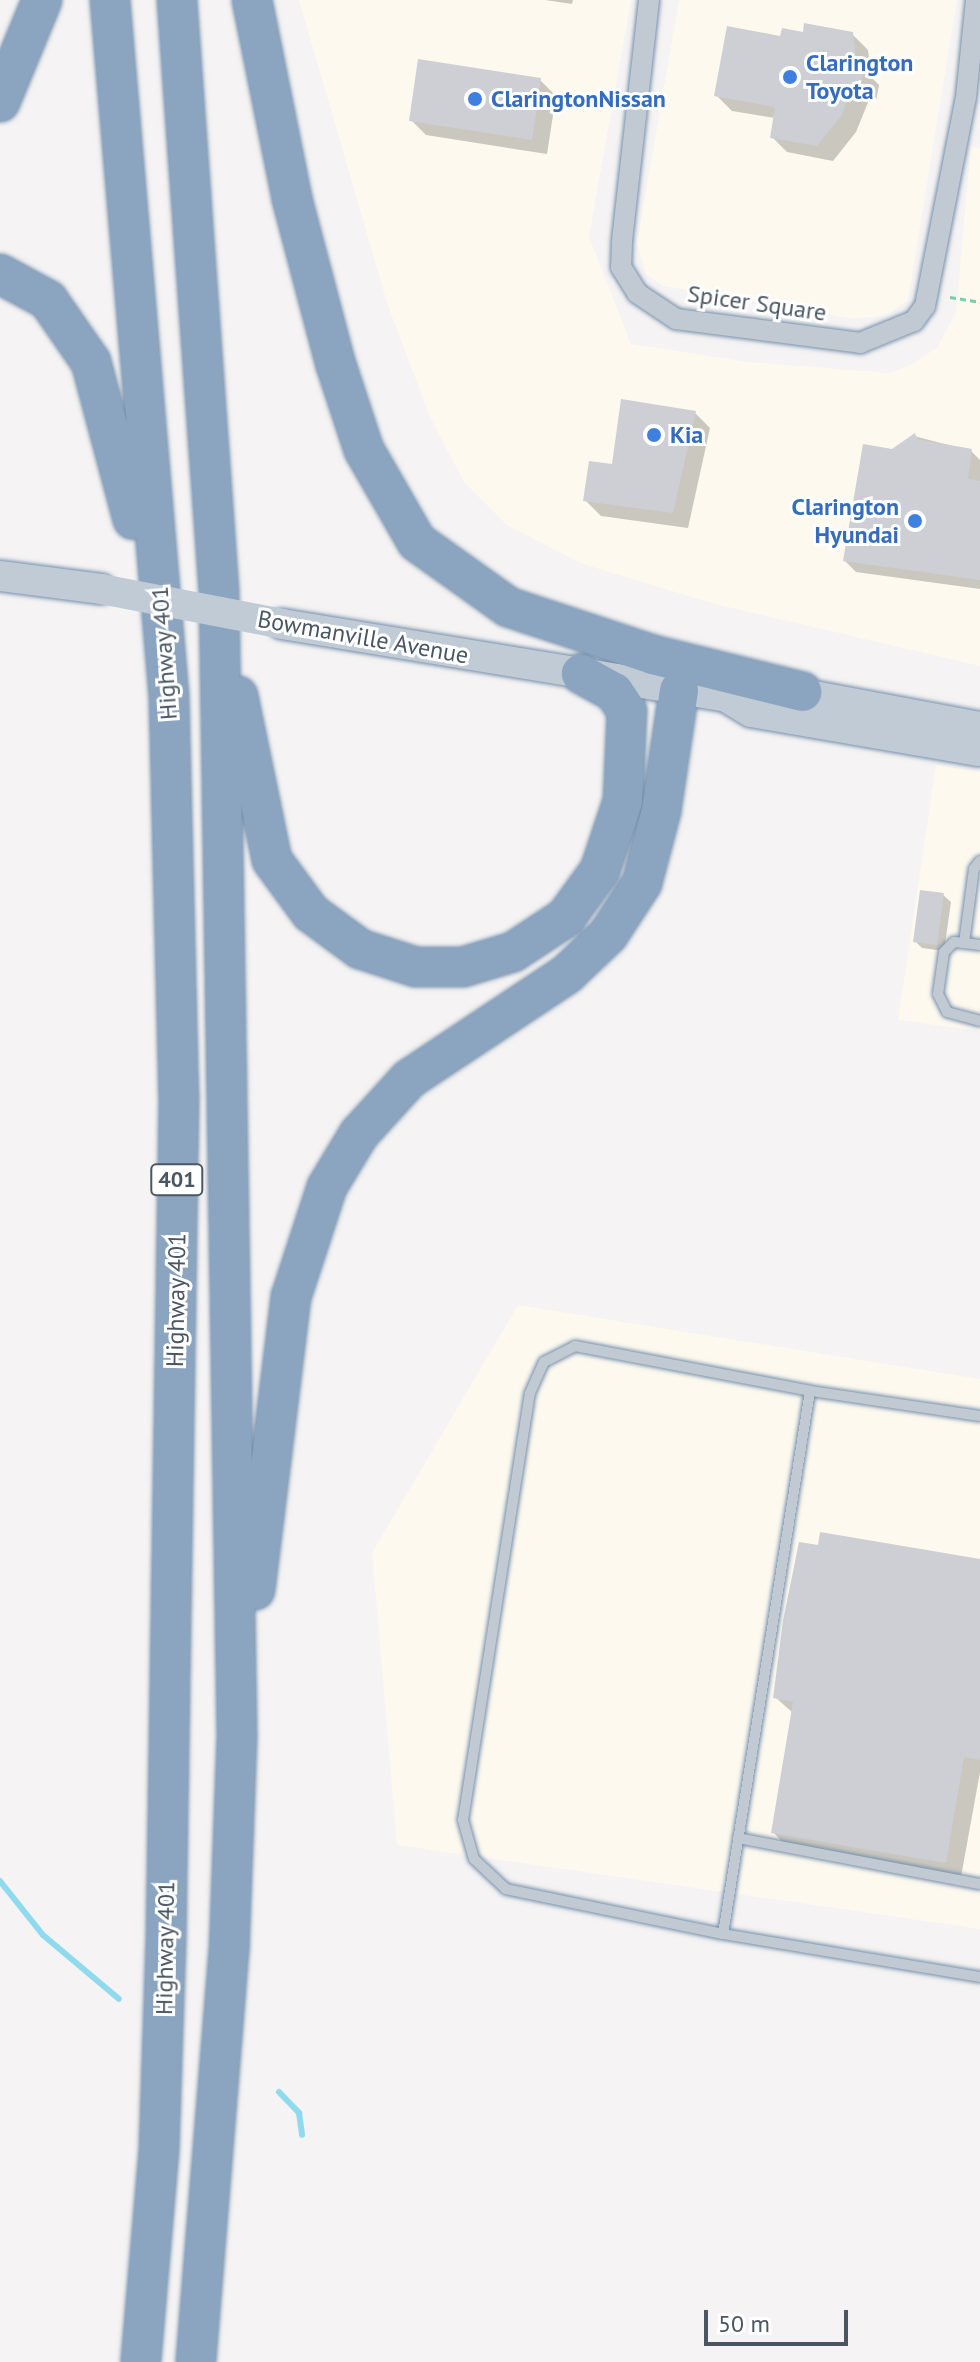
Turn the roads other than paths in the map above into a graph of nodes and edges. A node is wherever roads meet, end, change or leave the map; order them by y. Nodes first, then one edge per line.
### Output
1 (42, 0) edge
2 (110, 0) edge
3 (177, 0) edge
4 (252, 0) edge
5 (649, 0) edge
6 (976, 0) edge
7 (973, 98) edge
8 (0, 102) edge
9 (971, 121) edge
10 (0, 274) edge
11 (0, 576) edge
12 (219, 592) junction
13 (581, 674) junction
14 (679, 690) junction
15 (802, 692) junction
16 (169, 697) junction
17 (726, 697) junction
18 (980, 727) edge
19 (980, 751) edge
20 (980, 861) edge
21 (964, 943) junction
22 (980, 945) edge
23 (980, 1021) edge
24 (810, 1391) junction
25 (980, 1416) edge
26 (237, 1736) junction
27 (738, 1838) junction
28 (980, 1884) edge
29 (723, 1934) junction
30 (980, 1977) edge
31 (141, 2362) edge
32 (196, 2362) edge

1 - 8 highway
2 - 16 highway, Highway 401 / 401
3 - 12 highway, 401
4 - 15 highway
5 - 9 street, Spicer Square
6 - 7 street, Spicer Square
7 - 9 street, Spicer Square
10 - 16 highway
11 - 13 main road, Bowmanville Avenue, bridge
12 - 13 highway
12 - 26 highway, 401
13 - 14 main road, Bowmanville Avenue
14 - 17 main road, Bowmanville Avenue
14 - 26 highway
15 - 17 main road, Bowmanville Avenue
15 - 18 main road, Bowmanville Avenue
16 - 31 highway, Highway 401 / 401
17 - 19 main road, Bowmanville Avenue
20 - 21 lane
21 - 22 lane
21 - 23 lane
24 - 25 lane
24 - 27 lane
24 - 29 lane
26 - 32 highway, 401
27 - 28 lane
27 - 29 lane
29 - 30 lane

